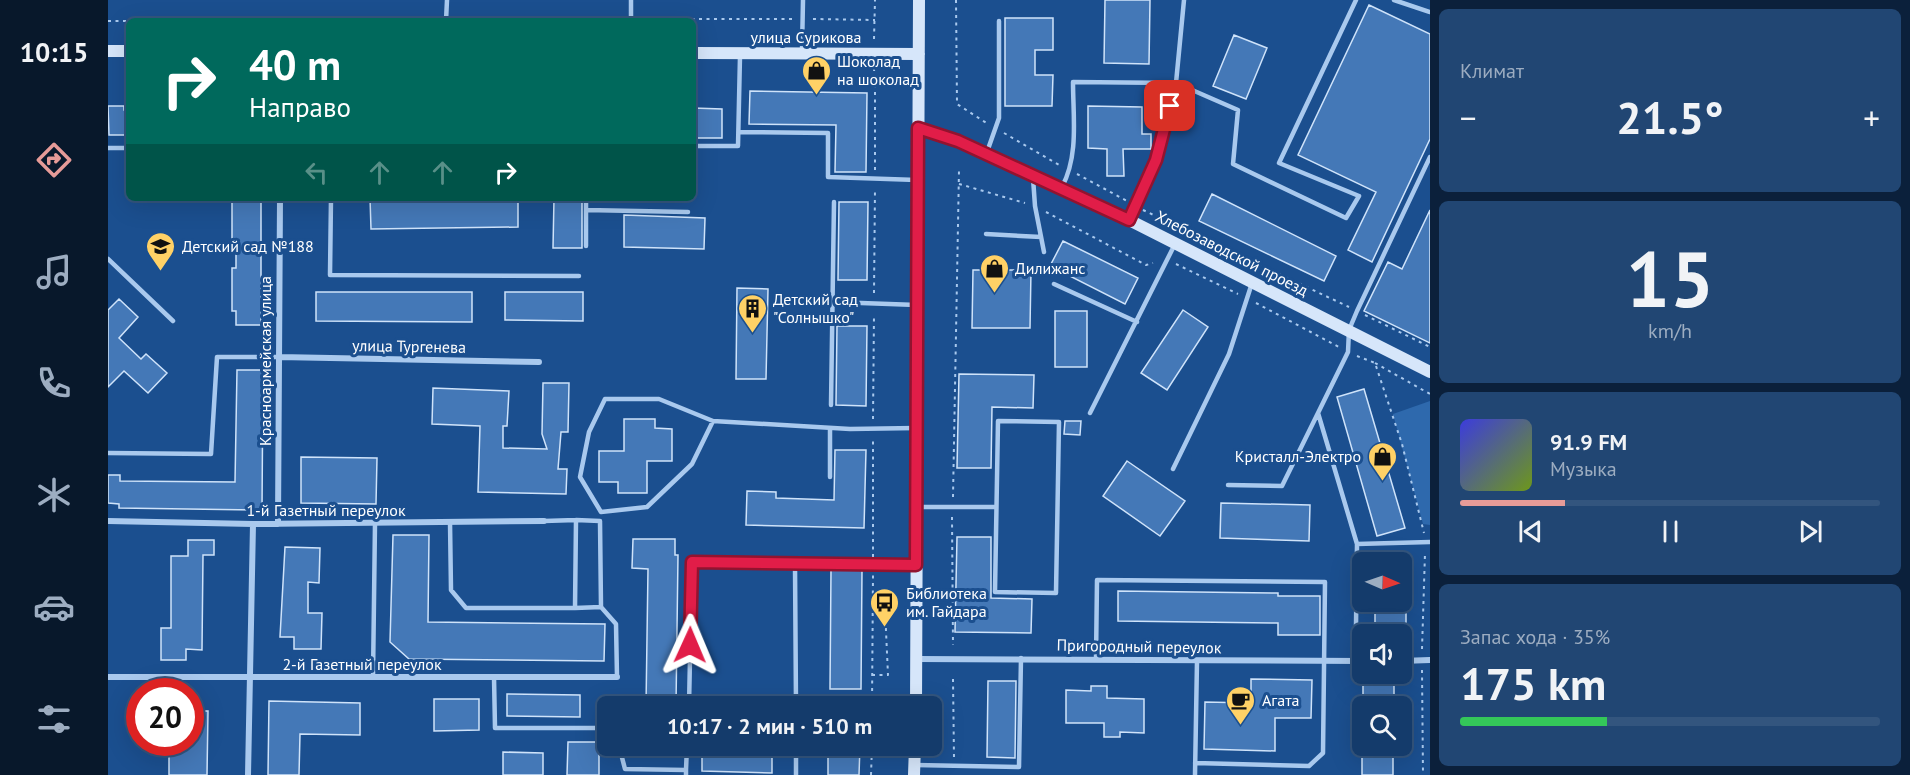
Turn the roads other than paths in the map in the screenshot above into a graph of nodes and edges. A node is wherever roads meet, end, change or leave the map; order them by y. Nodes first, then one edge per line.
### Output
1 (447, 0) edge
2 (631, 0) edge
3 (803, 0) edge
4 (919, 0) edge
5 (1184, 0) edge
6 (1356, 0) edge
7 (1394, 0) edge
8 (1430, 12) edge
9 (447, 18) edge
10 (631, 18) edge
11 (999, 21) dead end
12 (108, 51) edge
13 (126, 51) edge
14 (696, 53) edge
15 (740, 53) junction
16 (802, 53) junction
17 (920, 54) junction
18 (1176, 83) junction
19 (918, 128) junction
20 (739, 132) junction
21 (696, 146) edge
22 (108, 148) edge
23 (126, 148) edge
24 (986, 154) junction
25 (1430, 157) edge
26 (1033, 175) junction
27 (917, 180) junction
28 (1061, 188) junction
29 (279, 201) edge
30 (331, 201) edge
31 (586, 201) edge
32 (834, 202) dead end
33 (586, 210) junction
34 (688, 212) dead end
35 (1129, 220) junction
36 (986, 234) dead end
37 (1041, 237) junction
38 (1175, 244) junction
39 (586, 246) dead end
40 (1044, 252) dead end
41 (108, 259) edge
42 (579, 276) dead end
43 (1252, 282) junction
44 (1054, 284) dead end
45 (832, 302) junction
46 (916, 305) junction
47 (173, 321) dead end
48 (1137, 321) junction
49 (1349, 330) junction
50 (279, 357) junction
51 (539, 362) dead end
52 (1425, 370) edge
53 (1430, 381) edge
54 (831, 405) dead end
55 (1318, 412) junction
56 (1090, 413) dead end
57 (713, 421) junction
58 (830, 428) junction
59 (916, 428) junction
60 (108, 453) edge
61 (1173, 469) dead end
62 (830, 477) dead end
63 (1228, 485) dead end
64 (916, 507) junction
65 (996, 507) junction
66 (576, 520) junction
67 (108, 521) edge
68 (544, 521) joint
69 (450, 522) junction
70 (375, 523) junction
71 (252, 524) junction
72 (278, 524) junction
73 (1428, 542) edge
74 (1357, 544) junction
75 (795, 565) junction
76 (916, 565) junction
77 (601, 607) junction
78 (575, 608) junction
79 (1356, 624) edge
80 (1021, 658) junction
81 (916, 659) junction
82 (1096, 659) junction
83 (1412, 660) edge
84 (1430, 660) edge
85 (1197, 661) junction
86 (1325, 661) junction
87 (1352, 661) edge
88 (617, 676) joint
89 (108, 677) edge
90 (250, 677) junction
91 (373, 677) junction
92 (494, 677) junction
93 (689, 696) edge
94 (796, 696) edge
95 (916, 696) edge
96 (597, 728) edge
97 (622, 756) edge
98 (687, 756) edge
99 (796, 756) edge
100 (1195, 763) junction
101 (914, 770) edge
102 (686, 773) edge
103 (249, 775) edge
104 (796, 775) edge
105 (1195, 775) edge

1 - 9 lane
2 - 10 lane
3 - 16 lane
4 - 17 street
5 - 18 lane
6 - 18 lane
7 - 8 lane
11 - 24 lane
12 - 13 street
14 - 15 street, улица Сурикова
15 - 16 street, улица Сурикова
15 - 20 lane
16 - 17 street, улица Сурикова
17 - 19 street
18 - 28 lane
18 - 35 lane
19 - 24 street, Хлебозаводской проезд
19 - 27 street
20 - 21 lane
20 - 27 lane
22 - 23 lane
24 - 26 street, Хлебозаводской проезд
25 - 49 lane
26 - 28 street, Хлебозаводской проезд
26 - 37 lane
27 - 46 street
28 - 35 street, Хлебозаводской проезд
29 - 50 street, Красноармейская улица
30 - 42 lane
31 - 33 lane
32 - 45 lane
33 - 34 lane
33 - 39 lane
35 - 38 street, Хлебозаводской проезд
36 - 37 lane
37 - 40 lane
38 - 43 street, Хлебозаводской проезд
38 - 48 lane
41 - 47 lane
43 - 49 street, Хлебозаводской проезд
43 - 61 lane
44 - 48 lane
45 - 46 lane
45 - 54 lane
46 - 59 street
48 - 56 lane
49 - 52 street, Хлебозаводской проезд
49 - 55 lane
50 - 51 street, улица Тургенева
50 - 60 lane
50 - 72 street, Красноармейская улица
52 - 53 street
55 - 63 lane
55 - 74 lane
57 - 57 lane
57 - 58 lane
58 - 59 lane
58 - 62 lane
59 - 64 street
64 - 65 lane
64 - 76 street
65 - 65 lane
66 - 68 lane
66 - 77 lane
66 - 78 lane
67 - 71 street, 1-й Газетный переулок
68 - 69 street, 1-й Газетный переулок
69 - 70 street, 1-й Газетный переулок
69 - 78 lane
70 - 72 street, 1-й Газетный переулок
70 - 91 lane
71 - 72 street, 1-й Газетный переулок
71 - 90 street
73 - 74 lane
74 - 79 lane
75 - 76 lane
75 - 93 lane
75 - 94 lane
76 - 81 street
77 - 78 lane
77 - 88 lane
80 - 81 street, Пригородный переулок
80 - 82 street, Пригородный переулок
80 - 101 lane
81 - 95 street
82 - 85 street, Пригородный переулок
82 - 86 lane
83 - 84 street
85 - 86 street, Пригородный переулок
85 - 100 lane
86 - 87 street, Пригородный переулок
86 - 100 lane
88 - 92 street, 2-й Газетный переулок
89 - 90 street, 2-й Газетный переулок
90 - 91 street, 2-й Газетный переулок
90 - 103 street
91 - 92 street, 2-й Газетный переулок
92 - 96 lane
97 - 102 lane
98 - 102 lane
99 - 104 lane
100 - 105 lane

